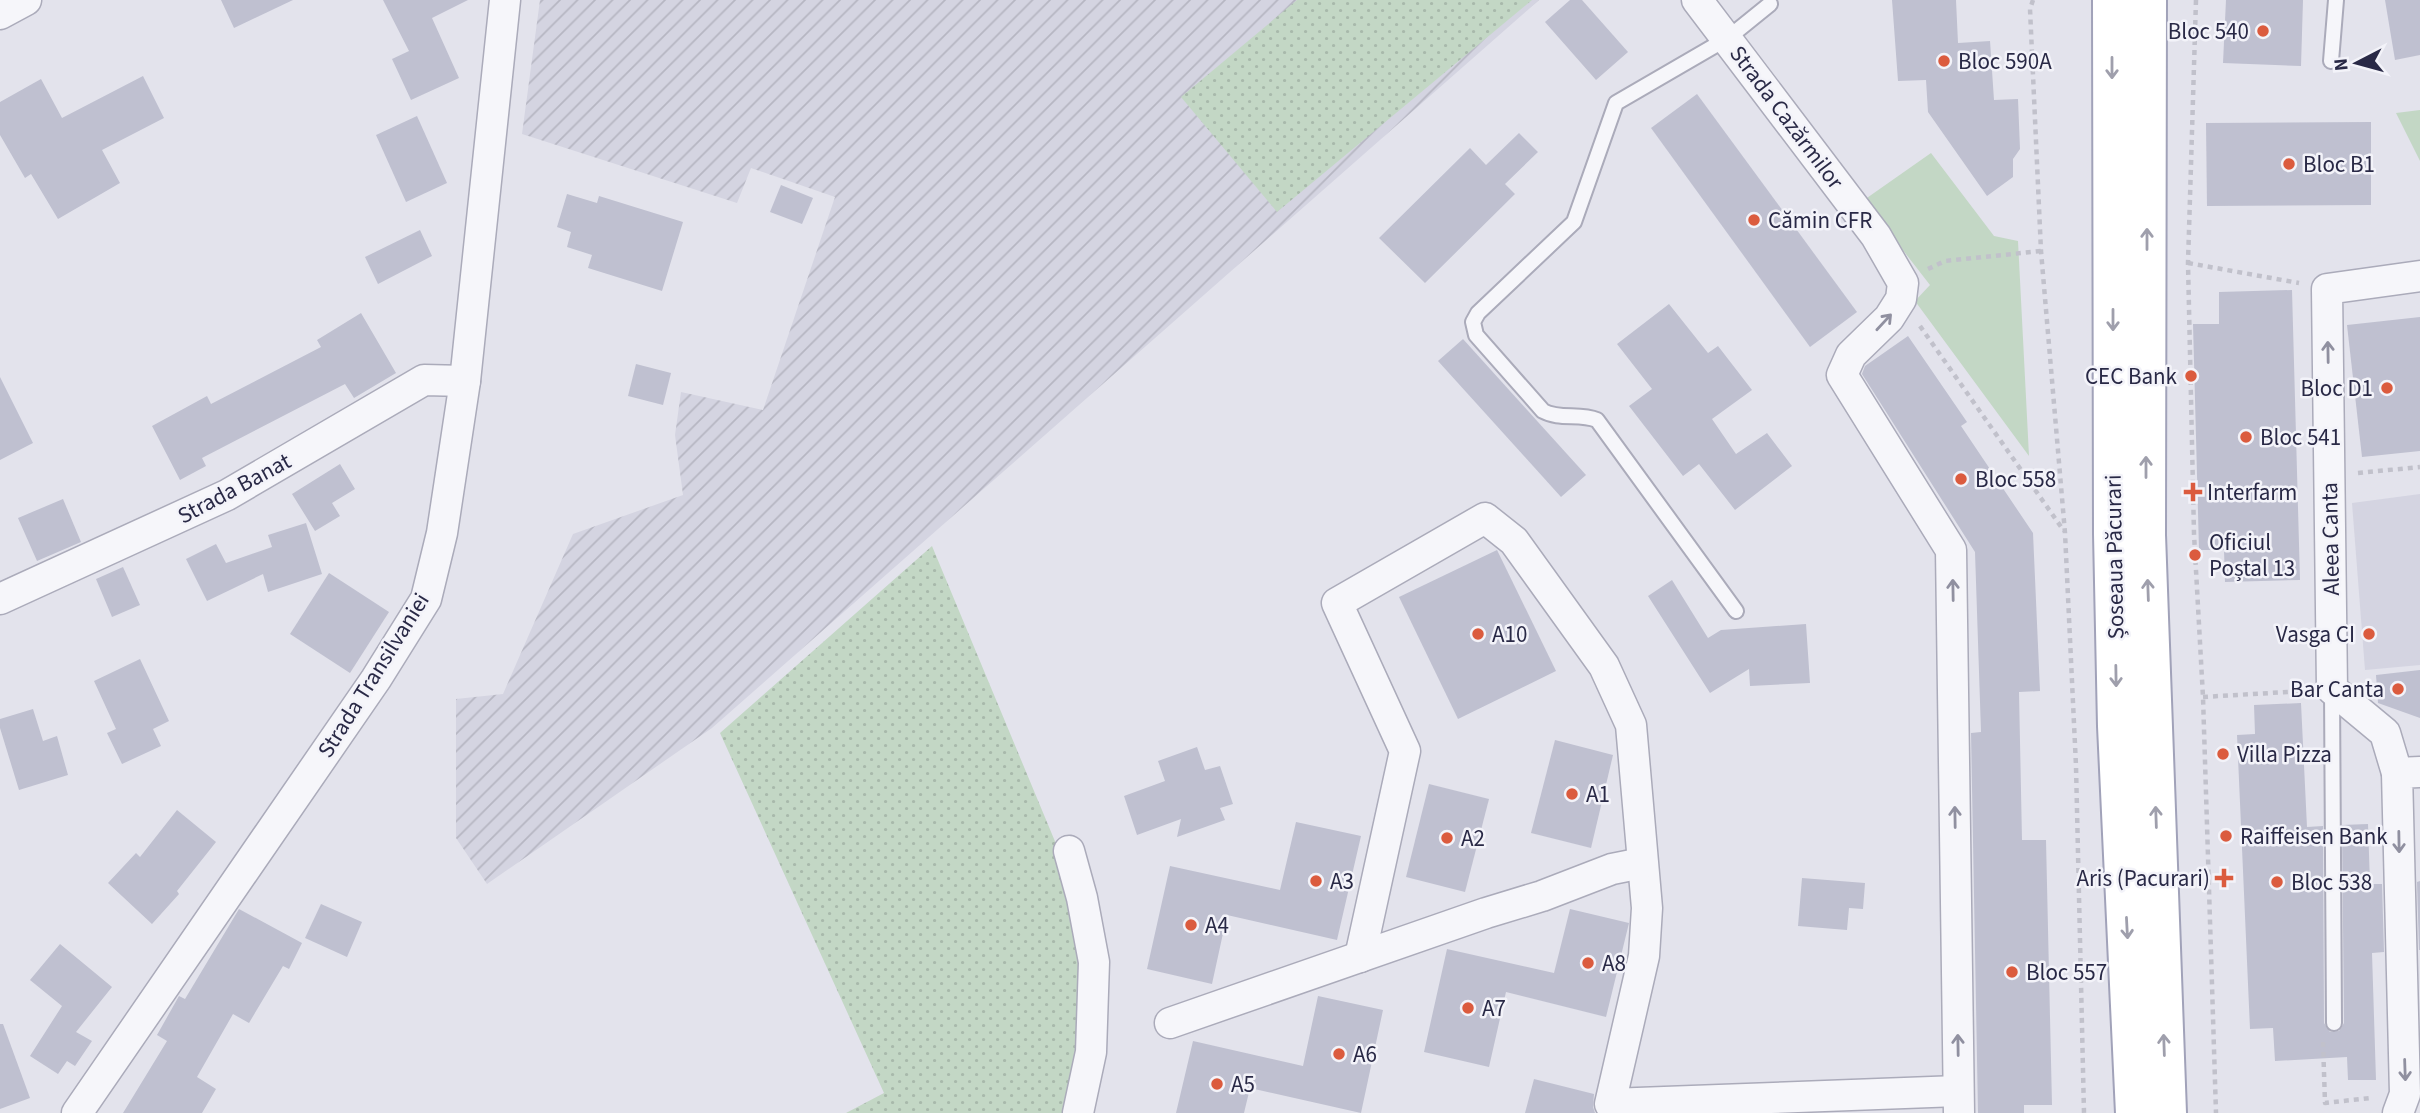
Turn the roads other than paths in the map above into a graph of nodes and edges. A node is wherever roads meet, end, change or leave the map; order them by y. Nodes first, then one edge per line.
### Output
1 (26, 0) edge
2 (505, 0) edge
3 (1697, 0) edge
4 (2112, 0) edge
5 (2147, 0) edge
6 (2336, 0) edge
7 (1770, 4) dead end
8 (0, 15) edge
9 (1728, 38) junction
10 (2331, 61) dead end
11 (2420, 276) edge
12 (465, 381) junction
13 (0, 599) edge
14 (1736, 611) dead end
15 (2332, 689) junction
16 (2409, 772) edge
17 (1069, 851) dead end
18 (1642, 863) junction
19 (1360, 957) junction
20 (1170, 1023) dead end
21 (2334, 1023) road end
22 (1959, 1102) edge
23 (2402, 1104) edge
24 (77, 1113) edge
25 (1078, 1113) edge
26 (2135, 1113) edge
27 (2167, 1113) edge

1 - 8 street
2 - 12 street, Strada Transilvaniei
3 - 9 street, Strada Cazărmilor
4 -> 26 main road, Șoseaua Păcurari
27 -> 5 main road, Șoseaua Păcurari
6 - 10 lane
7 - 9 lane
9 - 14 lane
22 -> 9 street, Strada Cazărmilor
15 -> 11 street, Aleea Canta
12 - 13 street, Strada Banat
12 - 24 street, Strada Transilvaniei
15 - 16 street
15 - 21 lane
16 -> 23 street
17 - 25 street
18 - 19 street
18 - 19 street
18 - 22 street
19 - 20 street

